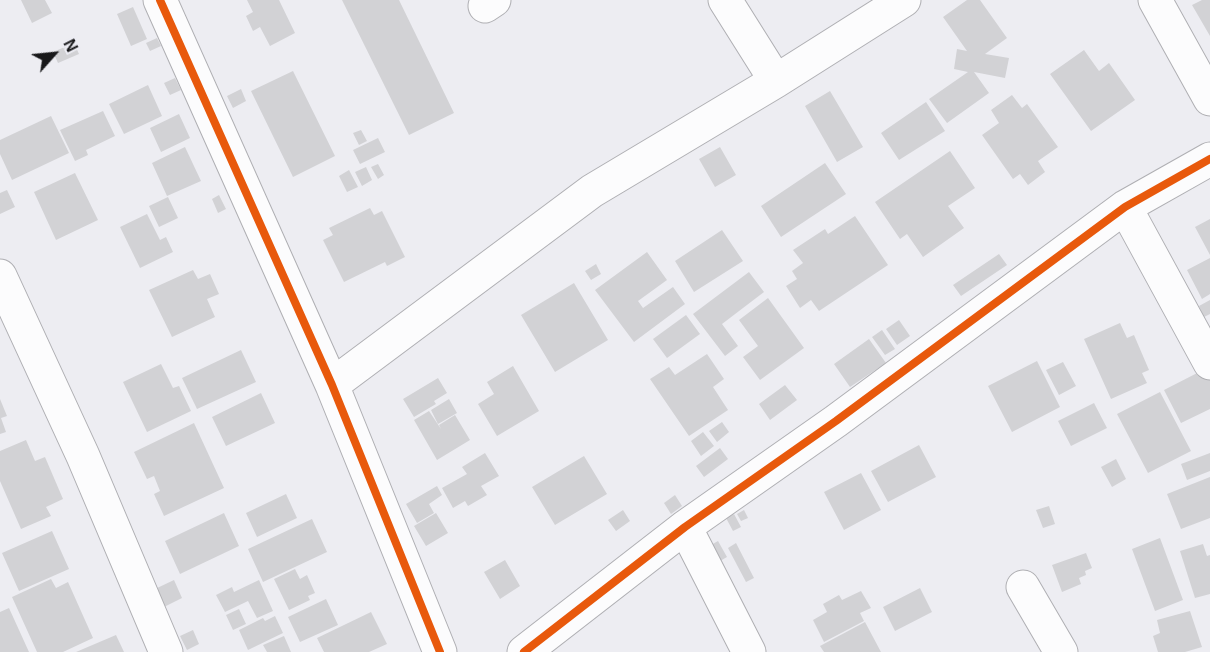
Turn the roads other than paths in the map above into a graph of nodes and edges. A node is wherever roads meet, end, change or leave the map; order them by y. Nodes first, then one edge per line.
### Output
1 (160, 0) edge
2 (725, 0) edge
3 (904, 0) edge
4 (1162, 2) edge
5 (776, 81) junction
6 (1210, 99) edge
7 (1210, 159) edge
8 (1125, 207) junction
9 (0, 276) edge
10 (1210, 363) edge
11 (332, 385) junction
12 (685, 527) junction
13 (1023, 587) dead end
14 (528, 651) edge
15 (166, 652) edge
16 (440, 652) edge
17 (749, 652) edge
18 (1061, 652) edge

1 - 11 street
2 - 5 street
3 - 5 street
4 - 6 street
5 - 11 street
7 - 8 street
8 - 10 street
8 - 12 street
9 - 15 street
11 - 16 street
12 - 14 street
12 - 17 street
13 - 18 street

